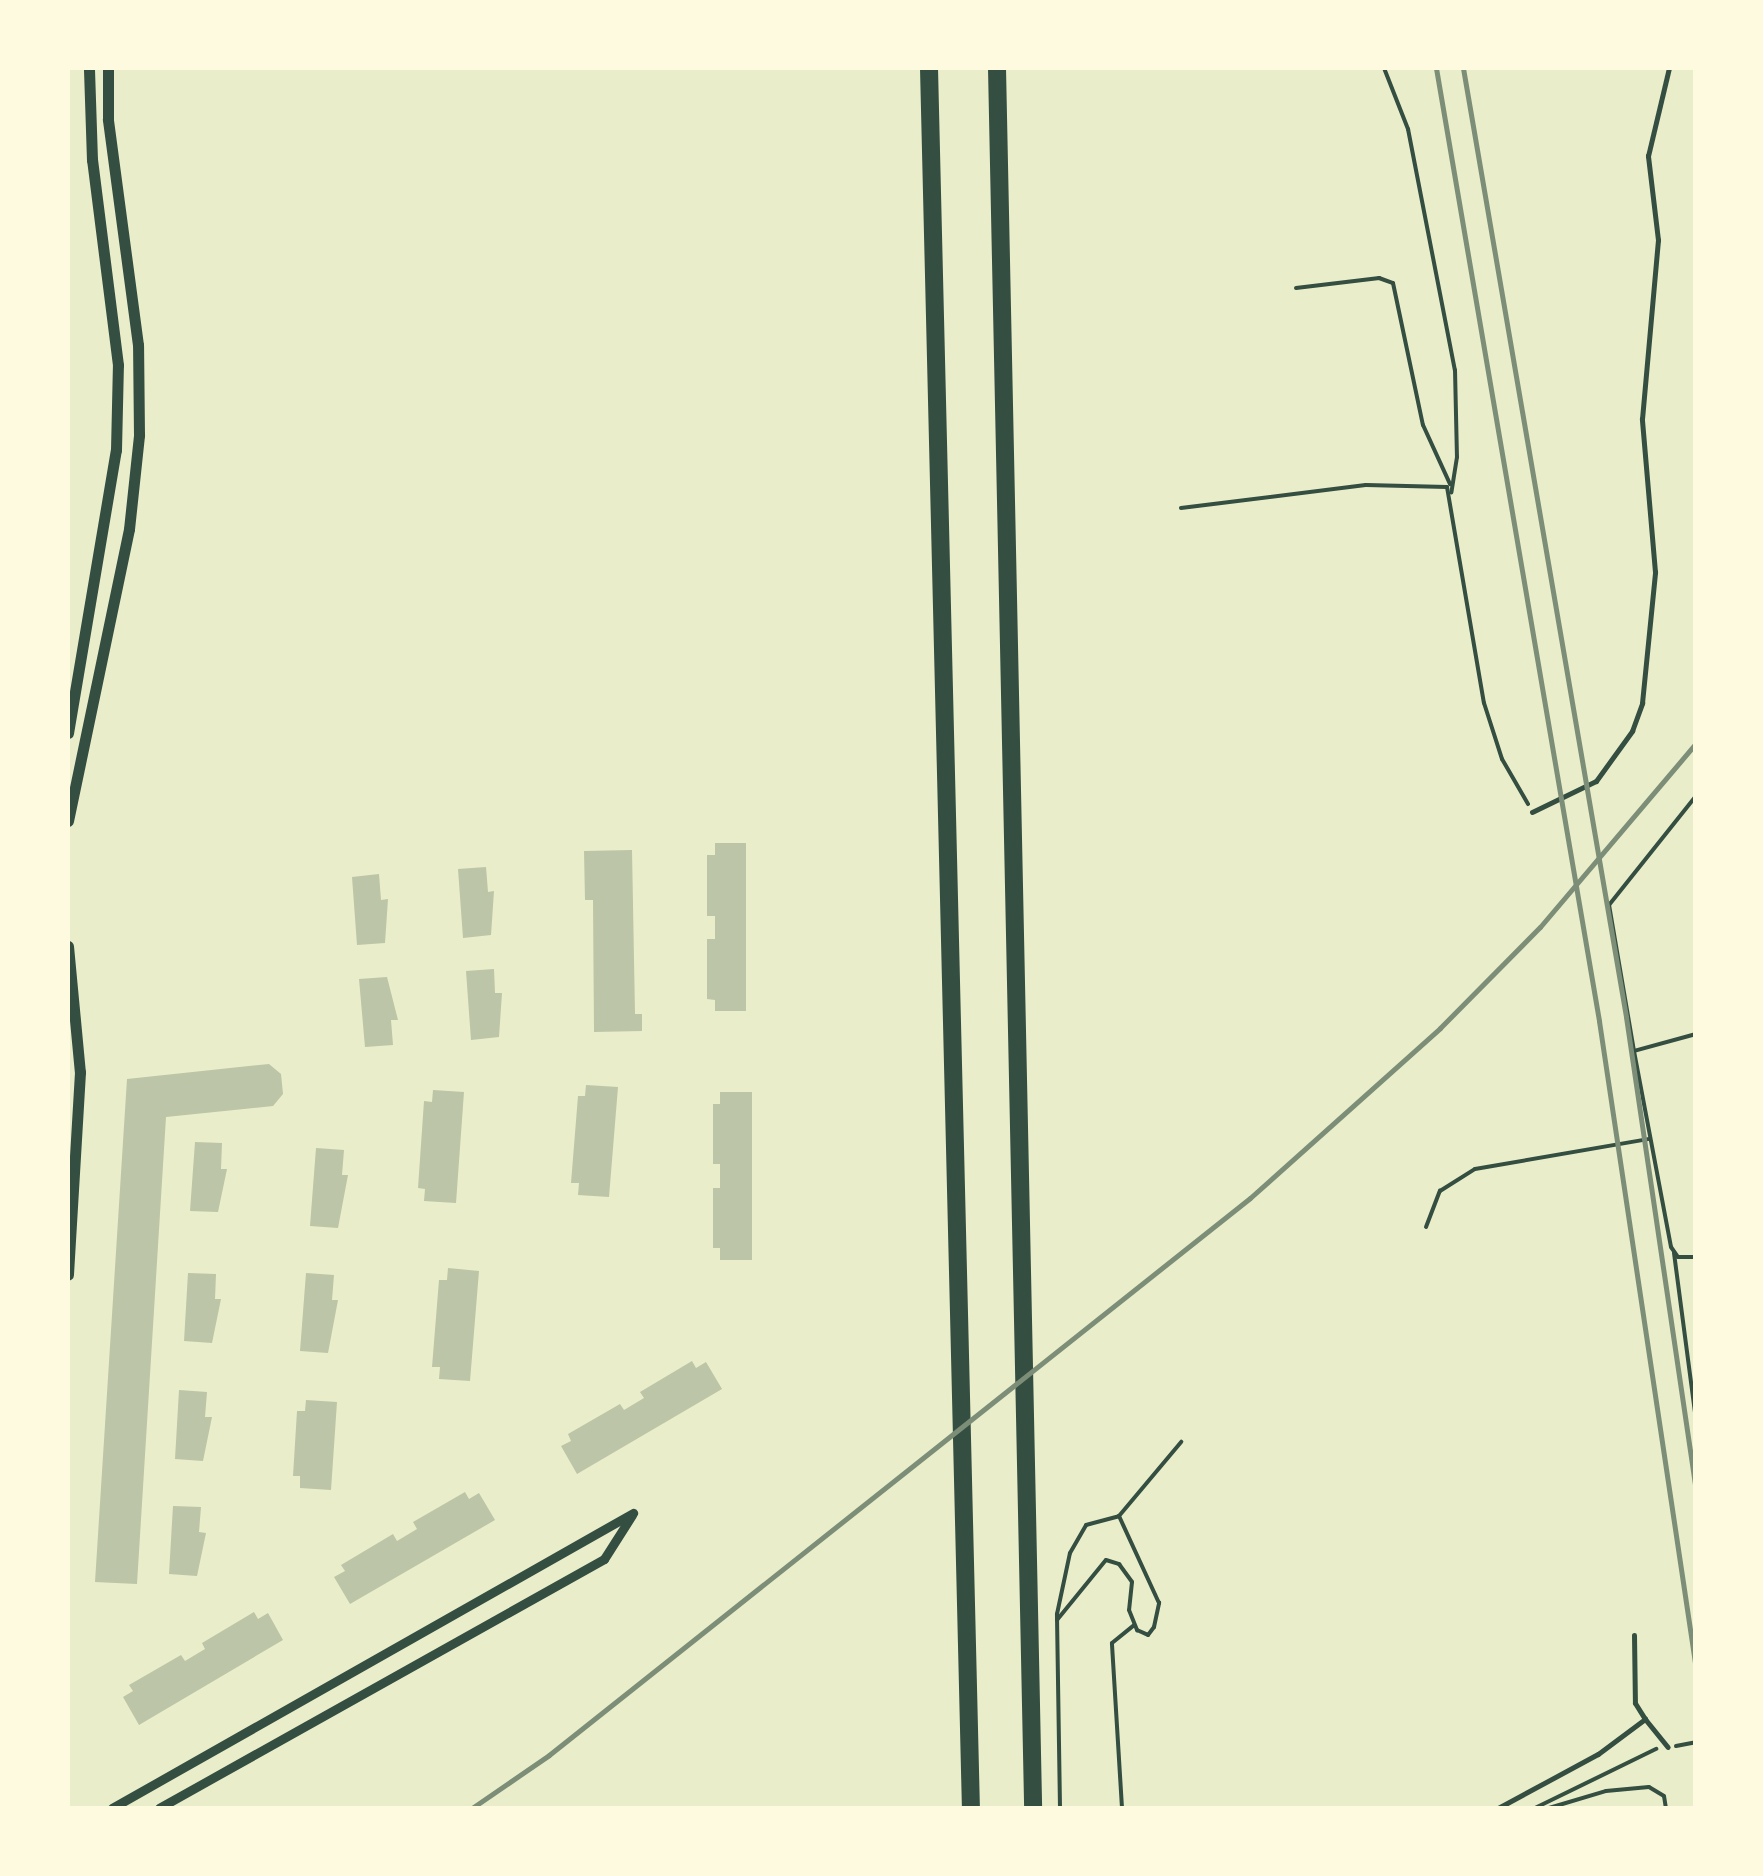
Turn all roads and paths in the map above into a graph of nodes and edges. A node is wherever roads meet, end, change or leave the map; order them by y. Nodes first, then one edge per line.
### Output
1 (90, 68) edge
2 (108, 68) edge
3 (929, 68) edge
4 (997, 68) edge
5 (1384, 68) edge
6 (1669, 68) edge
7 (1296, 288) dead end
8 (1451, 494) junction
9 (1181, 508) dead end
10 (68, 733) edge
11 (1696, 796) edge
12 (1532, 812) joint
13 (68, 821) edge
14 (68, 946) edge
15 (1696, 1034) edge
16 (1634, 1051) junction
17 (1649, 1139) junction
18 (1426, 1226) dead end
19 (1674, 1253) junction
20 (1696, 1257) edge
21 (68, 1274) edge
22 (1696, 1421) edge
23 (1180, 1442) dead end
24 (1120, 1516) junction
25 (1056, 1620) junction
26 (1134, 1625) junction
27 (1634, 1635) dead end
28 (1645, 1719) junction
29 (1668, 1747) dead end
30 (1648, 1750) dead end
31 (112, 1808) edge
32 (159, 1808) edge
33 (971, 1808) edge
34 (1034, 1808) edge
35 (1060, 1808) edge
36 (1122, 1808) edge
37 (1498, 1808) edge
38 (1536, 1808) edge
39 (1549, 1808) edge
40 (1666, 1808) edge

1 - 10 street
2 - 13 street
3 - 33 highway
4 - 34 highway
5 - 8 path
6 - 12 lane
7 - 8 path
8 - 9 path
8 - 12 path
11 - 16 path
14 - 21 street
15 - 16 path
16 - 17 path
17 - 18 path
17 - 19 path
19 - 20 path
19 - 22 path
23 - 24 path
24 - 25 path
24 - 26 path
25 - 26 path
25 - 35 path
26 - 36 path
27 - 28 lane
28 - 29 lane
28 - 37 lane
30 - 38 path
31 - 32 street
39 - 40 path

